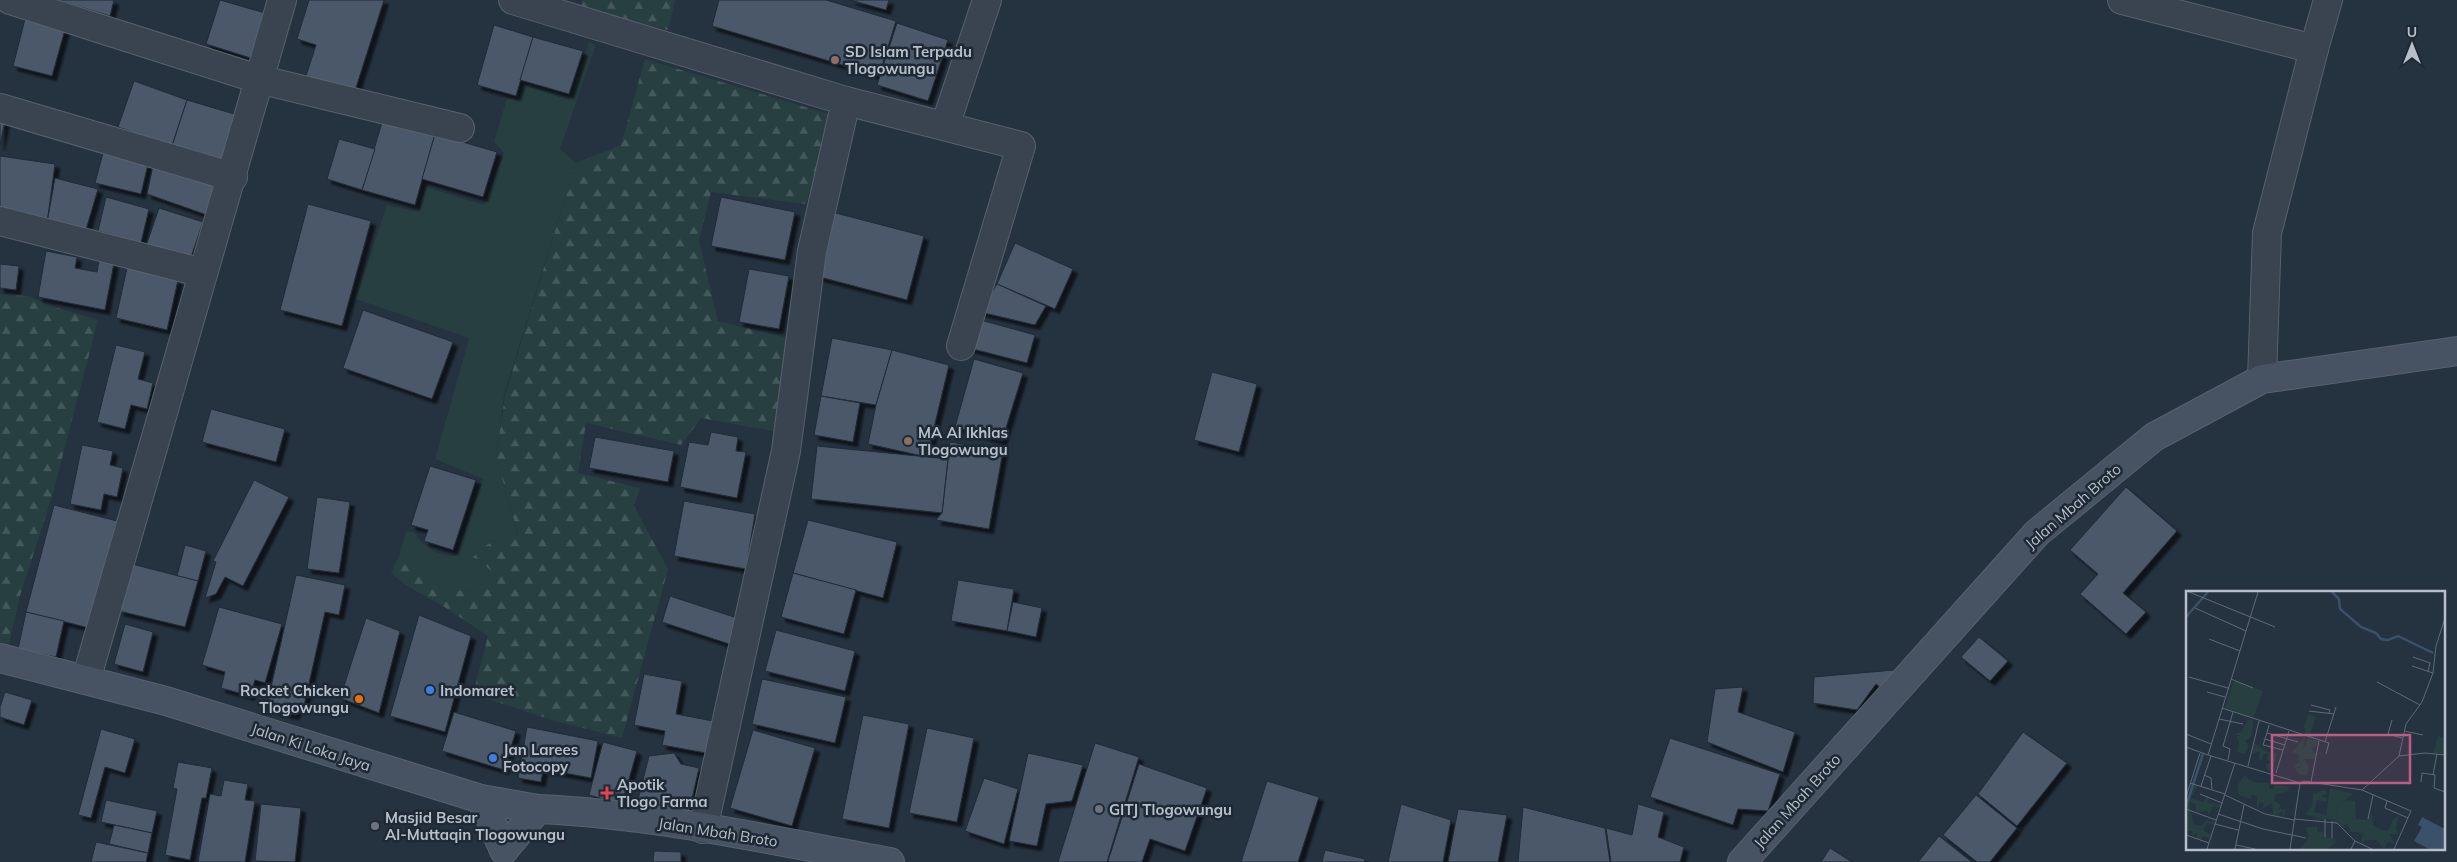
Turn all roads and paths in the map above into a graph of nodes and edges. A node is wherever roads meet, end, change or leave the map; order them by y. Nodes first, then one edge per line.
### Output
1 (10, 0) edge
2 (282, 0) edge
3 (513, 0) edge
4 (987, 0) edge
5 (2122, 0) edge
6 (2328, 0) edge
7 (2314, 49) junction
8 (258, 79) junction
9 (846, 101) junction
10 (0, 108) edge
11 (946, 126) junction
12 (460, 128) dead end
13 (232, 177) junction
14 (0, 221) edge
15 (203, 273) junction
16 (961, 346) dead end
17 (2457, 351) edge
18 (2262, 379) junction
19 (0, 658) edge
20 (86, 680) junction
21 (481, 800) junction
22 (538, 809) junction
23 (703, 829) junction
24 (503, 856) edge
25 (890, 862) edge
26 (1742, 862) edge

1 - 8 street
2 - 8 street
3 - 9 street
4 - 11 street
5 - 7 street
6 - 7 street
7 - 18 street
8 - 12 street
8 - 13 street
9 - 11 street
9 - 23 street
10 - 13 street
11 - 16 street
13 - 15 street
14 - 15 street
15 - 20 street
17 - 18 main road, Jalan Mbah Broto
18 - 26 main road, Jalan Mbah Broto
19 - 20 main road, Jalan Ki Loka Jaya
20 - 21 main road, Jalan Ki Loka Jaya
21 - 22 main road, Jalan Ki Loka Jaya
21 - 24 main road
22 - 23 main road, Jalan Mbah Broto
22 - 24 main road
23 - 25 main road, Jalan Mbah Broto

